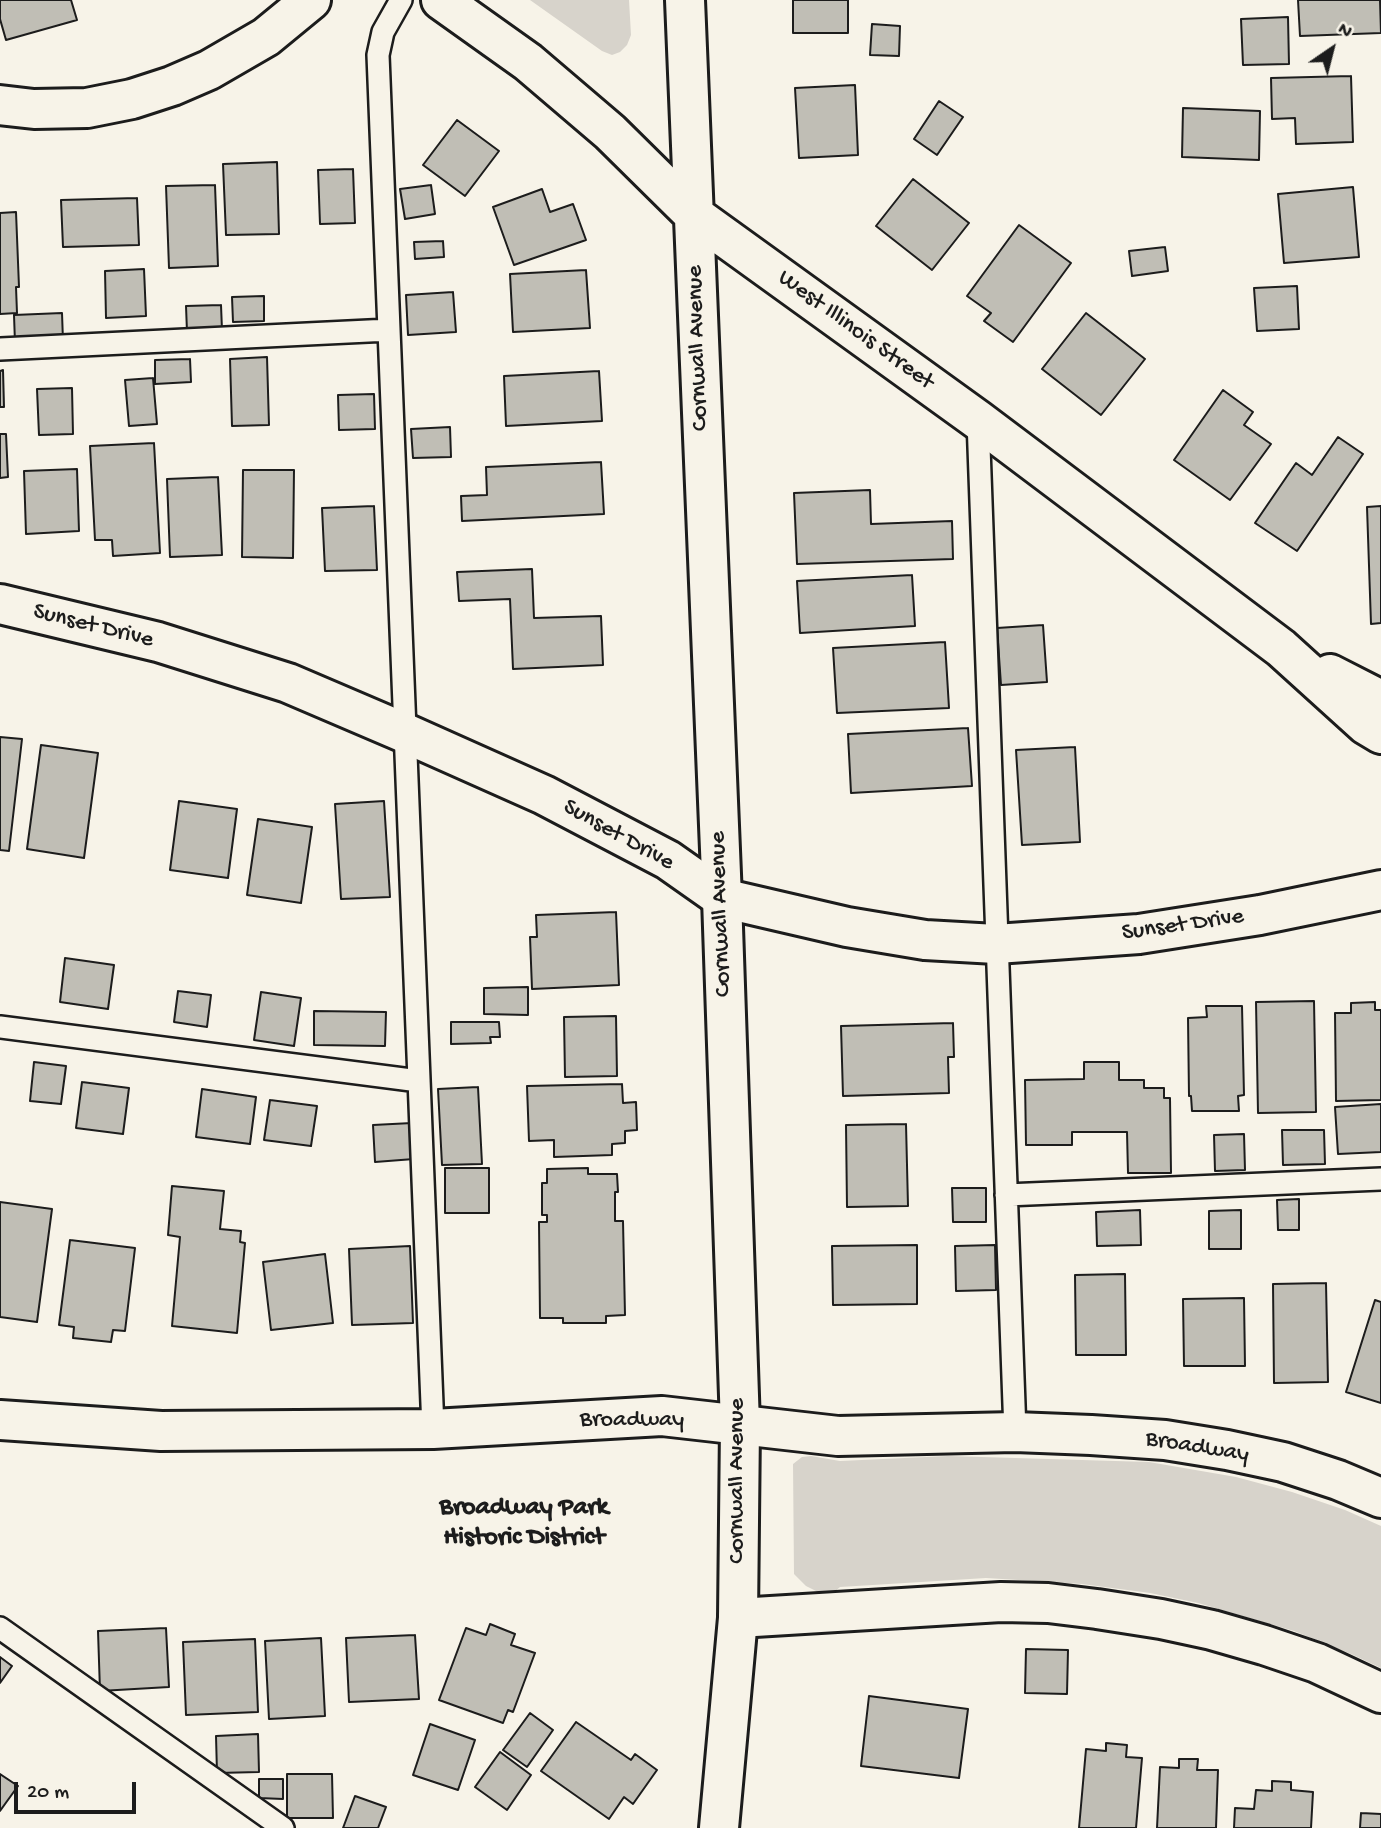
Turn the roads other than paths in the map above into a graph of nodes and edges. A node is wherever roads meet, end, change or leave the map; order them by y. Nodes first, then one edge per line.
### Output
1 (311, 0) edge
2 (401, 0) edge
3 (441, 0) edge
4 (685, 0) edge
5 (2, 102) edge
6 (694, 215) junction
7 (389, 330) junction
8 (0, 349) edge
9 (978, 420) junction
10 (0, 604) edge
11 (1281, 649) junction
12 (1381, 700) edge
13 (405, 733) junction
14 (1381, 734) edge
15 (1381, 890) edge
16 (722, 898) junction
17 (996, 944) junction
18 (0, 1027) edge
19 (419, 1081) junction
20 (1381, 1179) edge
21 (1006, 1195) junction
22 (0, 1420) edge
23 (740, 1426) junction
24 (433, 1429) junction
25 (1015, 1432) junction
26 (1381, 1498) edge
27 (738, 1618) junction
28 (0, 1628) edge
29 (1381, 1693) edge
30 (283, 1828) edge
31 (719, 1828) edge

1 - 5 street
2 - 7 lane
3 - 6 street, West Illinois Street
4 - 6 street, Cornwall Avenue
6 - 9 street, West Illinois Street
6 - 16 street, Cornwall Avenue
7 - 8 lane
7 - 13 lane
9 - 11 street, West Illinois Street
9 - 17 lane
10 - 13 street, Sunset Drive
11 - 12 street, West Illinois Street
11 - 14 street, West Illinois Street
13 - 16 street, Sunset Drive
13 - 19 lane
15 - 17 street, Sunset Drive
16 - 17 street, Sunset Drive
16 - 23 street, Cornwall Avenue
17 - 21 lane
18 - 19 lane
19 - 24 lane
20 - 21 lane
21 - 25 lane
22 - 24 street, Broadway
23 - 24 street, Broadway
23 - 25 street, Broadway
23 - 27 street, Cornwall Avenue
25 - 26 street, Broadway
27 - 29 street
27 - 31 street, Cornwall Avenue
28 - 30 lane

